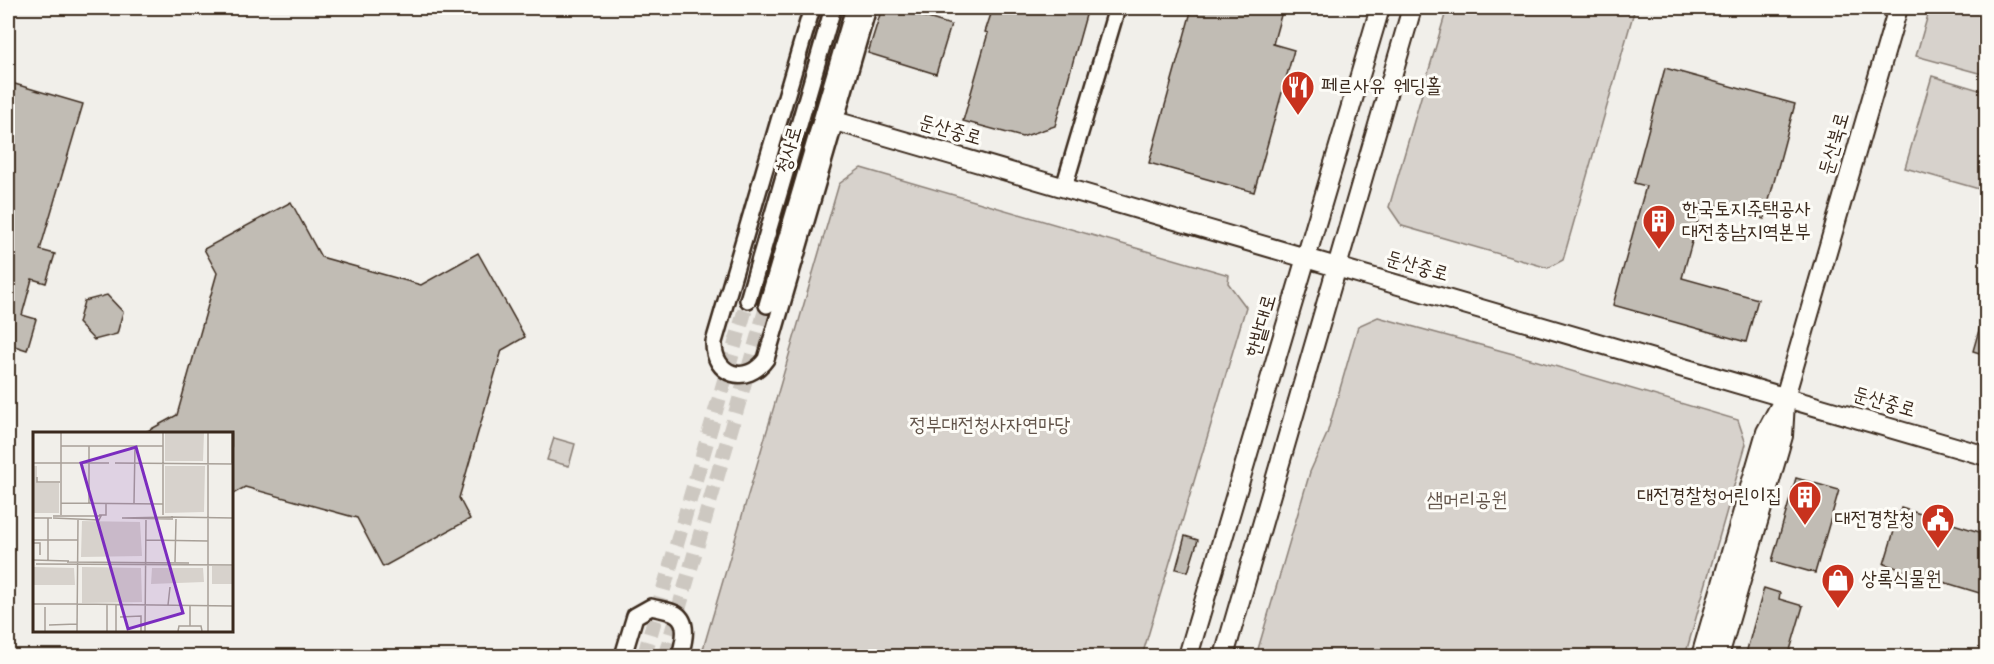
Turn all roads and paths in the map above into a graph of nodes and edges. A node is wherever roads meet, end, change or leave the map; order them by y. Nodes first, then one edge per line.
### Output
1 (812, 8) edge
2 (833, 8) edge
3 (854, 8) edge
4 (868, 8) edge
5 (1116, 8) edge
6 (1380, 8) edge
7 (1412, 8) edge
8 (1898, 8) edge
9 (835, 121) junction
10 (1064, 187) junction
11 (1306, 258) junction
12 (1337, 267) junction
13 (748, 300) tunnel mouth
14 (767, 305) tunnel mouth
15 (1785, 397) junction
16 (1986, 456) edge
17 (623, 657) edge
18 (680, 657) edge
19 (1188, 657) edge
20 (1224, 657) edge
21 (1701, 657) edge
22 (1719, 657) edge

1 - 9 street
2 - 13 street, 청사로
3 - 14 street, 청사로
4 - 9 street
5 - 10 street
6 - 11 main road, 한밭대로
7 - 12 main road
8 - 15 main road, 둔산북로
9 - 10 main road, 둔산중로
10 - 11 main road, 둔산중로
11 - 12 main road, 둔산중로
11 - 19 main road, 한밭대로
12 - 15 main road, 둔산중로
12 - 20 main road
15 - 16 main road, 둔산중로
15 - 21 main road, 둔산북로
15 - 22 main road, 둔산북로
17 - 18 street

